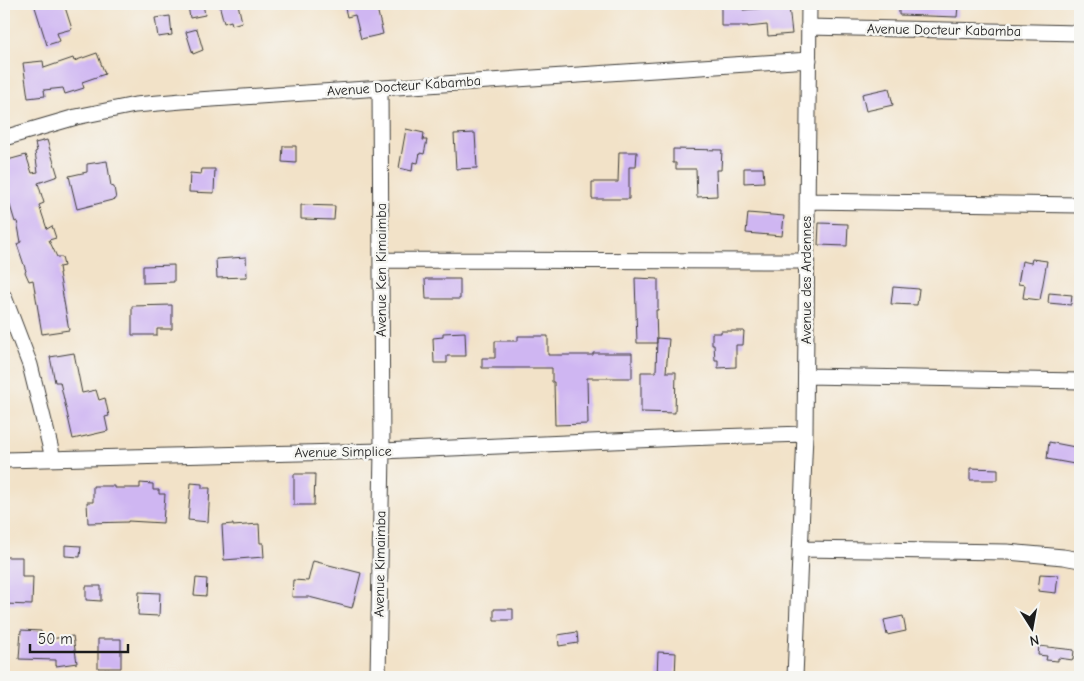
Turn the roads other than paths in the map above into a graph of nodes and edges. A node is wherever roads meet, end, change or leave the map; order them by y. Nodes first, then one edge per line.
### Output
1 (809, 4) edge
2 (808, 27) junction
3 (1080, 33) edge
4 (809, 60) junction
5 (380, 88) junction
6 (4, 138) edge
7 (807, 201) junction
8 (1080, 205) edge
9 (381, 260) junction
10 (806, 261) junction
11 (4, 297) edge
12 (806, 376) junction
13 (1080, 381) edge
14 (805, 434) junction
15 (382, 451) junction
16 (53, 458) junction
17 (4, 460) edge
18 (800, 549) junction
19 (1080, 560) edge
20 (378, 677) edge
21 (794, 677) edge

1 - 2 street, Avenue des Ardennes
2 - 3 street, Avenue Docteur Kabamba
2 - 4 street, Avenue des Ardennes
4 - 5 street, Avenue Docteur Kabamba
4 - 7 street, Avenue des Ardennes
5 - 6 street, Avenue Docteur Kabamba
5 - 9 street, Avenue Ken Kimaimba
7 - 8 street
7 - 10 street, Avenue des Ardennes
9 - 10 street
9 - 15 street, Avenue Ken Kimaimba
10 - 12 street, Avenue des Ardennes
11 - 16 street
12 - 13 street
12 - 14 street, Avenue des Ardennes
14 - 15 street, Avenue Simplice
14 - 18 street, Avenue des Ardennes
15 - 16 street, Avenue Simplice
15 - 20 street, Avenue Kimaimba
16 - 17 street, Avenue Simplice
18 - 19 street
18 - 21 street, Avenue des Ardennes

